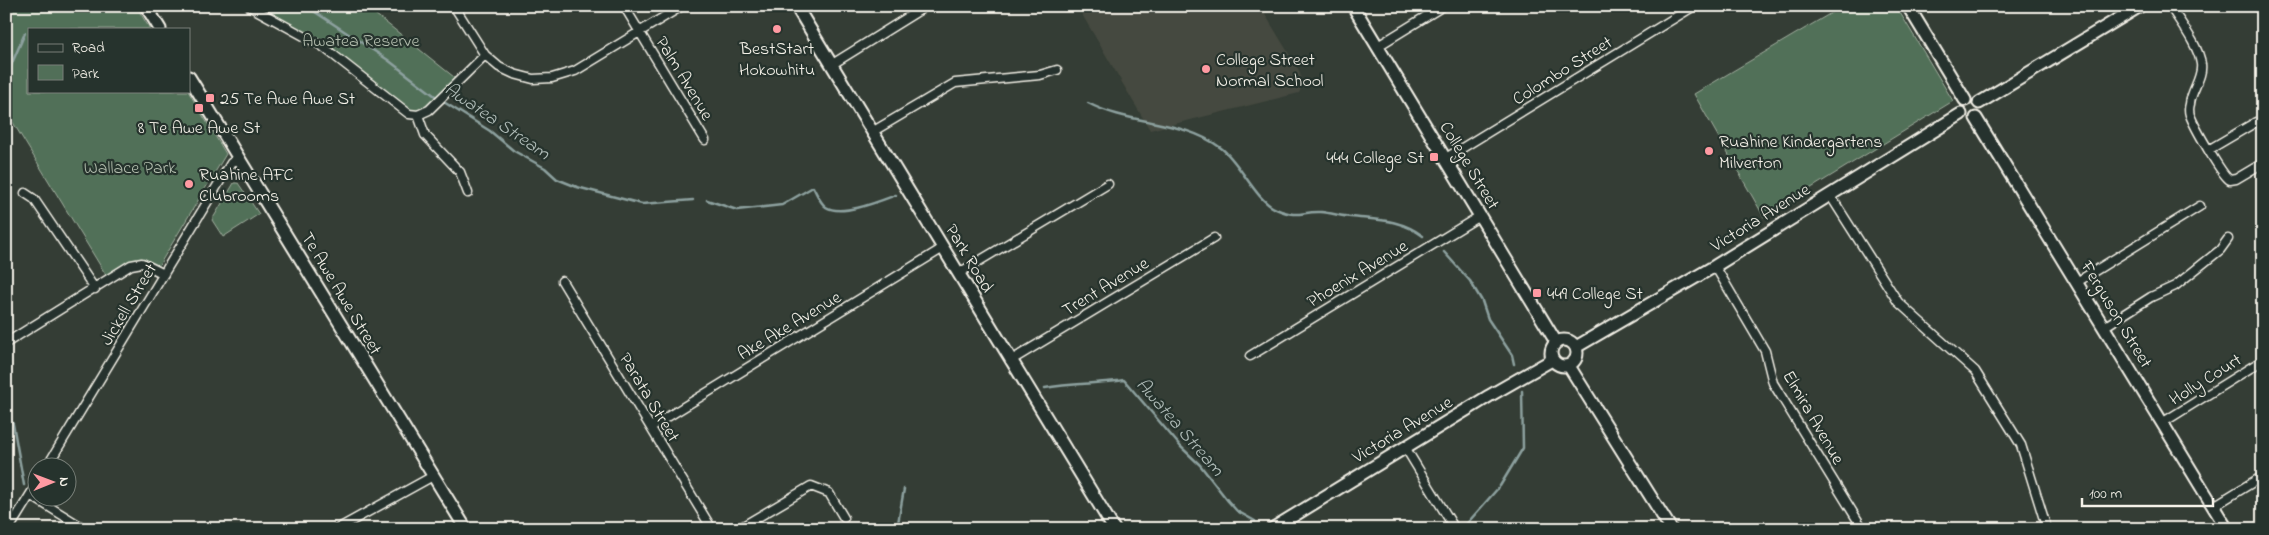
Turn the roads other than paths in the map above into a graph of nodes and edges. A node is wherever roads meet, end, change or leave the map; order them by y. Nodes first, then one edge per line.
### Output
1 (140, 6) edge
2 (146, 6) edge
3 (249, 6) edge
4 (454, 6) edge
5 (624, 6) edge
6 (682, 6) edge
7 (796, 6) edge
8 (926, 6) edge
9 (1353, 6) edge
10 (1443, 6) edge
11 (1694, 6) edge
12 (1908, 6) edge
13 (2140, 6) edge
14 (2170, 6) edge
15 (158, 26) edge
16 (640, 32) junction
17 (1378, 46) junction
18 (485, 55) junction
19 (831, 65) junction
20 (1057, 70) dead end
21 (190, 79) edge
22 (1965, 100) junction
23 (1979, 103) junction
24 (1961, 114) junction
25 (418, 115) junction
26 (1976, 118) junction
27 (2263, 120) edge
28 (872, 132) junction
29 (705, 140) dead end
30 (2210, 149) junction
31 (1446, 158) junction
32 (238, 159) junction
33 (2263, 163) edge
34 (1108, 184) dead end
35 (24, 193) dead end
36 (468, 193) dead end
37 (1830, 195) junction
38 (2200, 206) dead end
39 (1480, 216) junction
40 (1214, 238) dead end
41 (2228, 239) dead end
42 (944, 248) junction
43 (1715, 266) junction
44 (959, 273) junction
45 (164, 274) junction
46 (562, 281) dead end
47 (2077, 282) junction
48 (95, 289) junction
49 (2104, 327) junction
50 (1556, 342) junction
51 (6, 343) edge
52 (1576, 347) junction
53 (1250, 356) dead end
54 (1552, 360) junction
55 (2263, 360) edge
56 (1010, 361) junction
57 (1569, 366) junction
58 (2162, 423) junction
59 (651, 426) junction
60 (1405, 447) junction
61 (52, 458) edge
62 (433, 476) junction
63 (2263, 476) edge
64 (28, 498) edge
65 (2214, 506) junction
66 (51, 508) edge
67 (844, 518) dead end
68 (9, 529) edge
69 (84, 529) edge
70 (337, 529) edge
71 (466, 529) edge
72 (712, 529) edge
73 (738, 529) edge
74 (1114, 529) edge
75 (1272, 529) edge
76 (1455, 529) edge
77 (1670, 529) edge
78 (1863, 529) edge
79 (2047, 529) edge
80 (2227, 529) edge

1 - 15 street
2 - 15 street
3 - 25 street
4 - 18 street
5 - 16 street, Palm Avenue
6 - 16 street
7 - 19 street, Park Road
8 - 19 street
9 - 17 street, College Street
10 - 17 street
11 - 31 street, Colombo Street
12 - 22 street
13 - 23 street
14 - 30 street
16 - 18 street
16 - 29 street, Palm Avenue
17 - 31 street, College Street
18 - 25 street
19 - 28 street, Park Road
20 - 28 street
21 - 32 street, Te Awe Awe Street
22 - 23 street
22 - 24 street
23 - 26 street
24 - 26 street
24 - 37 street, Victoria Avenue
25 - 36 street
26 - 47 street, Ferguson Street
27 - 30 street
28 - 42 street, Park Road
30 - 33 street
31 - 39 street, College Street
32 - 45 street, Jickell Street
32 - 62 street, Te Awe Awe Street
34 - 44 street
35 - 48 street
37 - 43 street, Victoria Avenue
37 - 79 street
38 - 47 street
39 - 50 street, College Street
39 - 53 street, Phoenix Avenue
40 - 56 street, Trent Avenue
41 - 49 street
42 - 44 street, Park Road
42 - 59 street, Ake Ake Avenue
43 - 52 street, Victoria Avenue
43 - 78 street, Elmira Avenue
44 - 56 street, Park Road
45 - 48 street
45 - 61 street, Jickell Street
46 - 59 street, Parata Street
47 - 49 street, Ferguson Street
48 - 51 street
49 - 58 street, Ferguson Street
50 - 52 street
50 - 54 street
52 - 57 street
54 - 57 street
54 - 60 street, Victoria Avenue
55 - 58 street, Holly Court
56 - 74 street, Park Road
57 - 77 street
58 - 65 street, Ferguson Street
59 - 72 street, Parata Street
60 - 75 street, Victoria Avenue
60 - 76 street
62 - 70 street
62 - 71 street, Te Awe Awe Street
63 - 65 street
64 - 68 street
65 - 80 street, Ferguson Street
66 - 69 street
67 - 73 street

